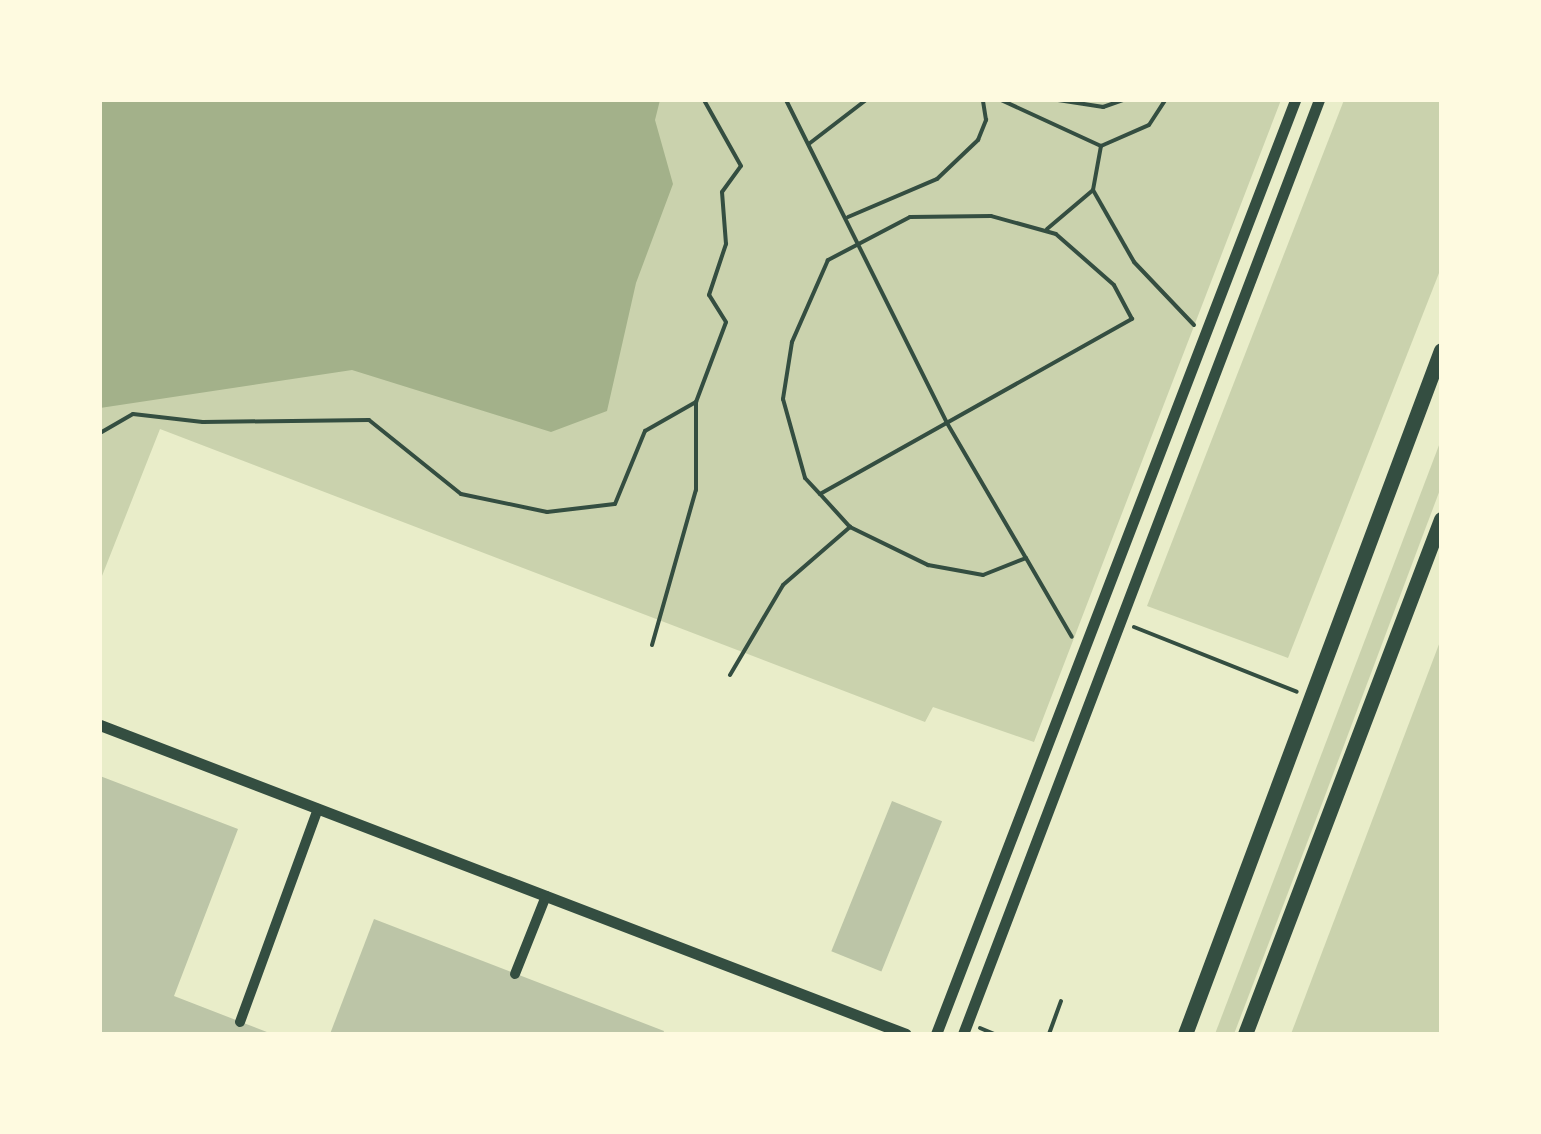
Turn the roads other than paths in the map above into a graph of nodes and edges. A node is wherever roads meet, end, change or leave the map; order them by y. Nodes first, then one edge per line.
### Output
1 (1295, 100) edge
2 (1318, 100) edge
3 (1441, 350) edge
4 (1441, 519) edge
5 (100, 726) edge
6 (318, 809) junction
7 (546, 896) junction
8 (516, 974) dead end
9 (240, 1022) dead end
10 (906, 1034) edge
11 (936, 1034) edge
12 (963, 1034) edge
13 (1185, 1034) edge
14 (1245, 1034) edge

1 - 11 street
2 - 12 street
3 - 13 main road
4 - 14 main road
5 - 6 street
6 - 7 street
6 - 9 street
7 - 8 street
7 - 10 street

